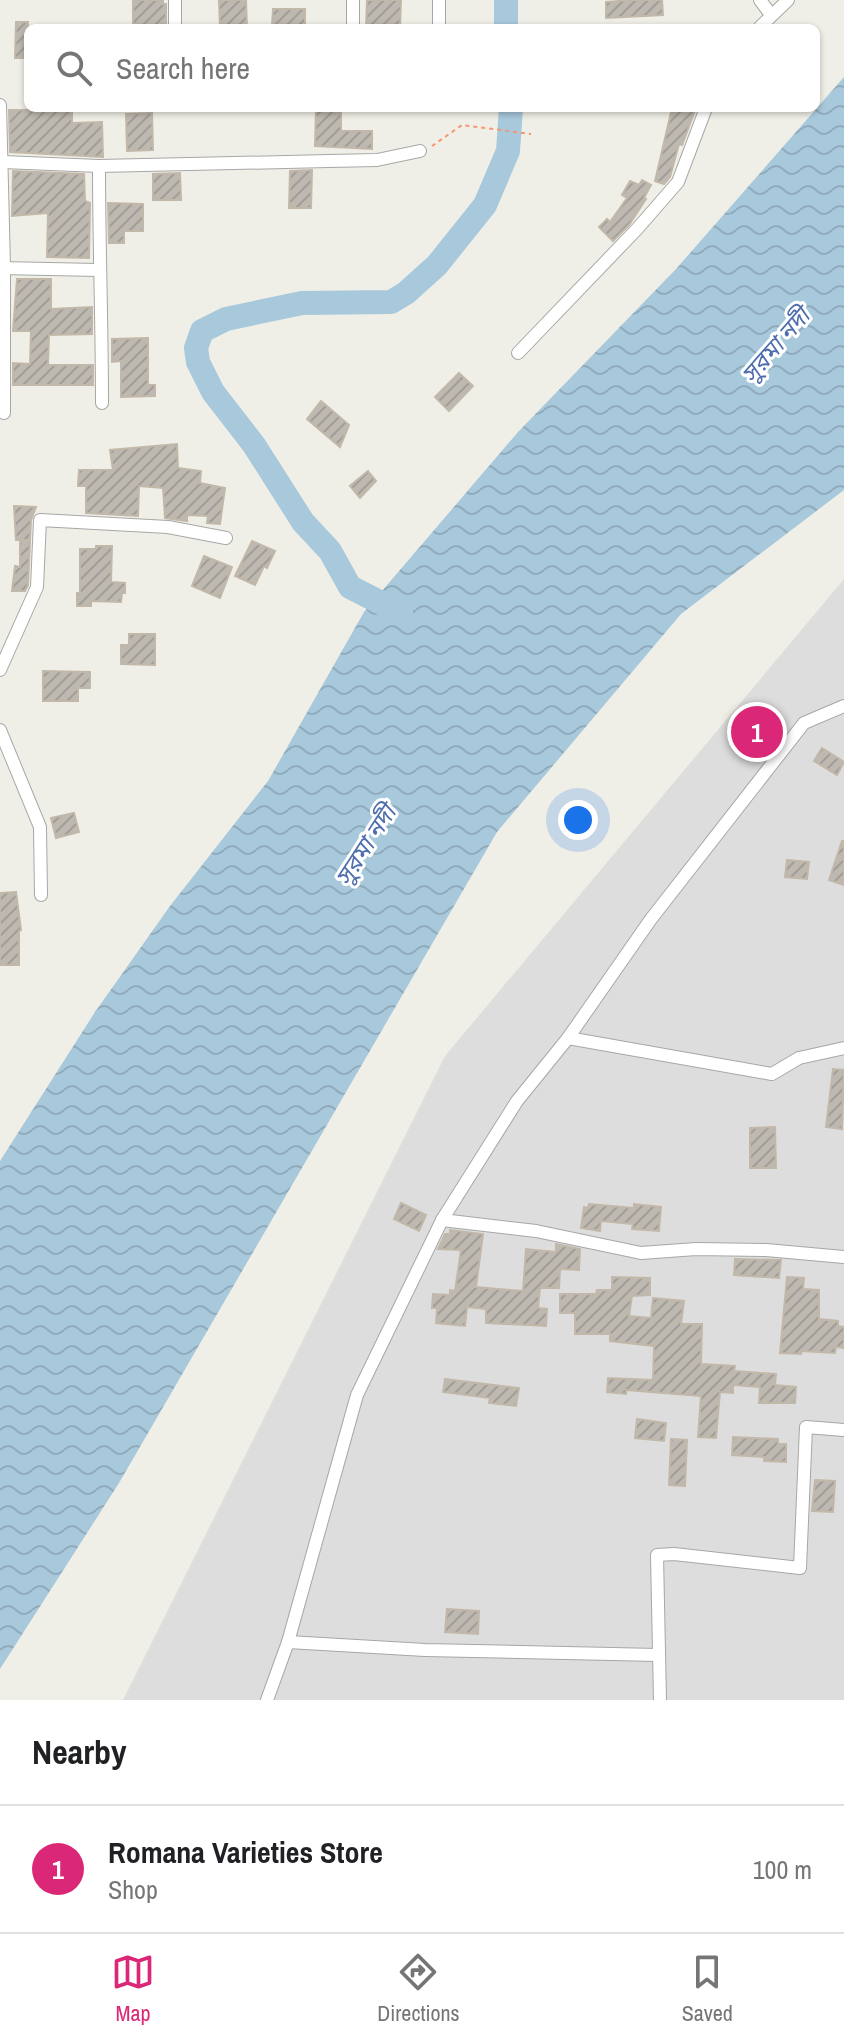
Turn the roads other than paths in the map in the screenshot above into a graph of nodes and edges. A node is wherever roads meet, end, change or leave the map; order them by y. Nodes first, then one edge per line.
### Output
1 (175, 0) edge
2 (353, 0) edge
3 (439, 0) edge
4 (760, 0) edge
5 (788, 0) edge
6 (771, 15) junction
7 (175, 24) edge
8 (353, 24) edge
9 (439, 24) edge
10 (763, 24) edge
11 (0, 105) edge
12 (704, 112) edge
13 (420, 151) road end
14 (3, 162) junction
15 (99, 166) junction
16 (2, 268) edge
17 (98, 270) junction
18 (518, 353) dead end
19 (102, 403) dead end
20 (4, 413) dead end
21 (226, 538) dead end
22 (0, 670) edge
23 (844, 706) edge
24 (0, 730) edge
25 (41, 895) dead end
26 (568, 1038) junction
27 (844, 1048) edge
28 (442, 1220) junction
29 (844, 1257) edge
30 (844, 1430) edge
31 (288, 1642) junction
32 (658, 1655) junction
33 (267, 1700) edge
34 (660, 1700) edge

1 - 7 street
2 - 8 street
3 - 9 street
4 - 6 street
5 - 6 street
6 - 10 street
11 - 14 street
12 - 18 street
13 - 15 street
14 - 15 street
14 - 16 street
15 - 17 street
16 - 17 street
16 - 20 street
17 - 19 street
21 - 22 street
23 - 26 street
24 - 25 street
26 - 27 street
26 - 28 street
28 - 29 street
28 - 31 street
30 - 32 street
31 - 32 street
31 - 33 street
32 - 34 street

